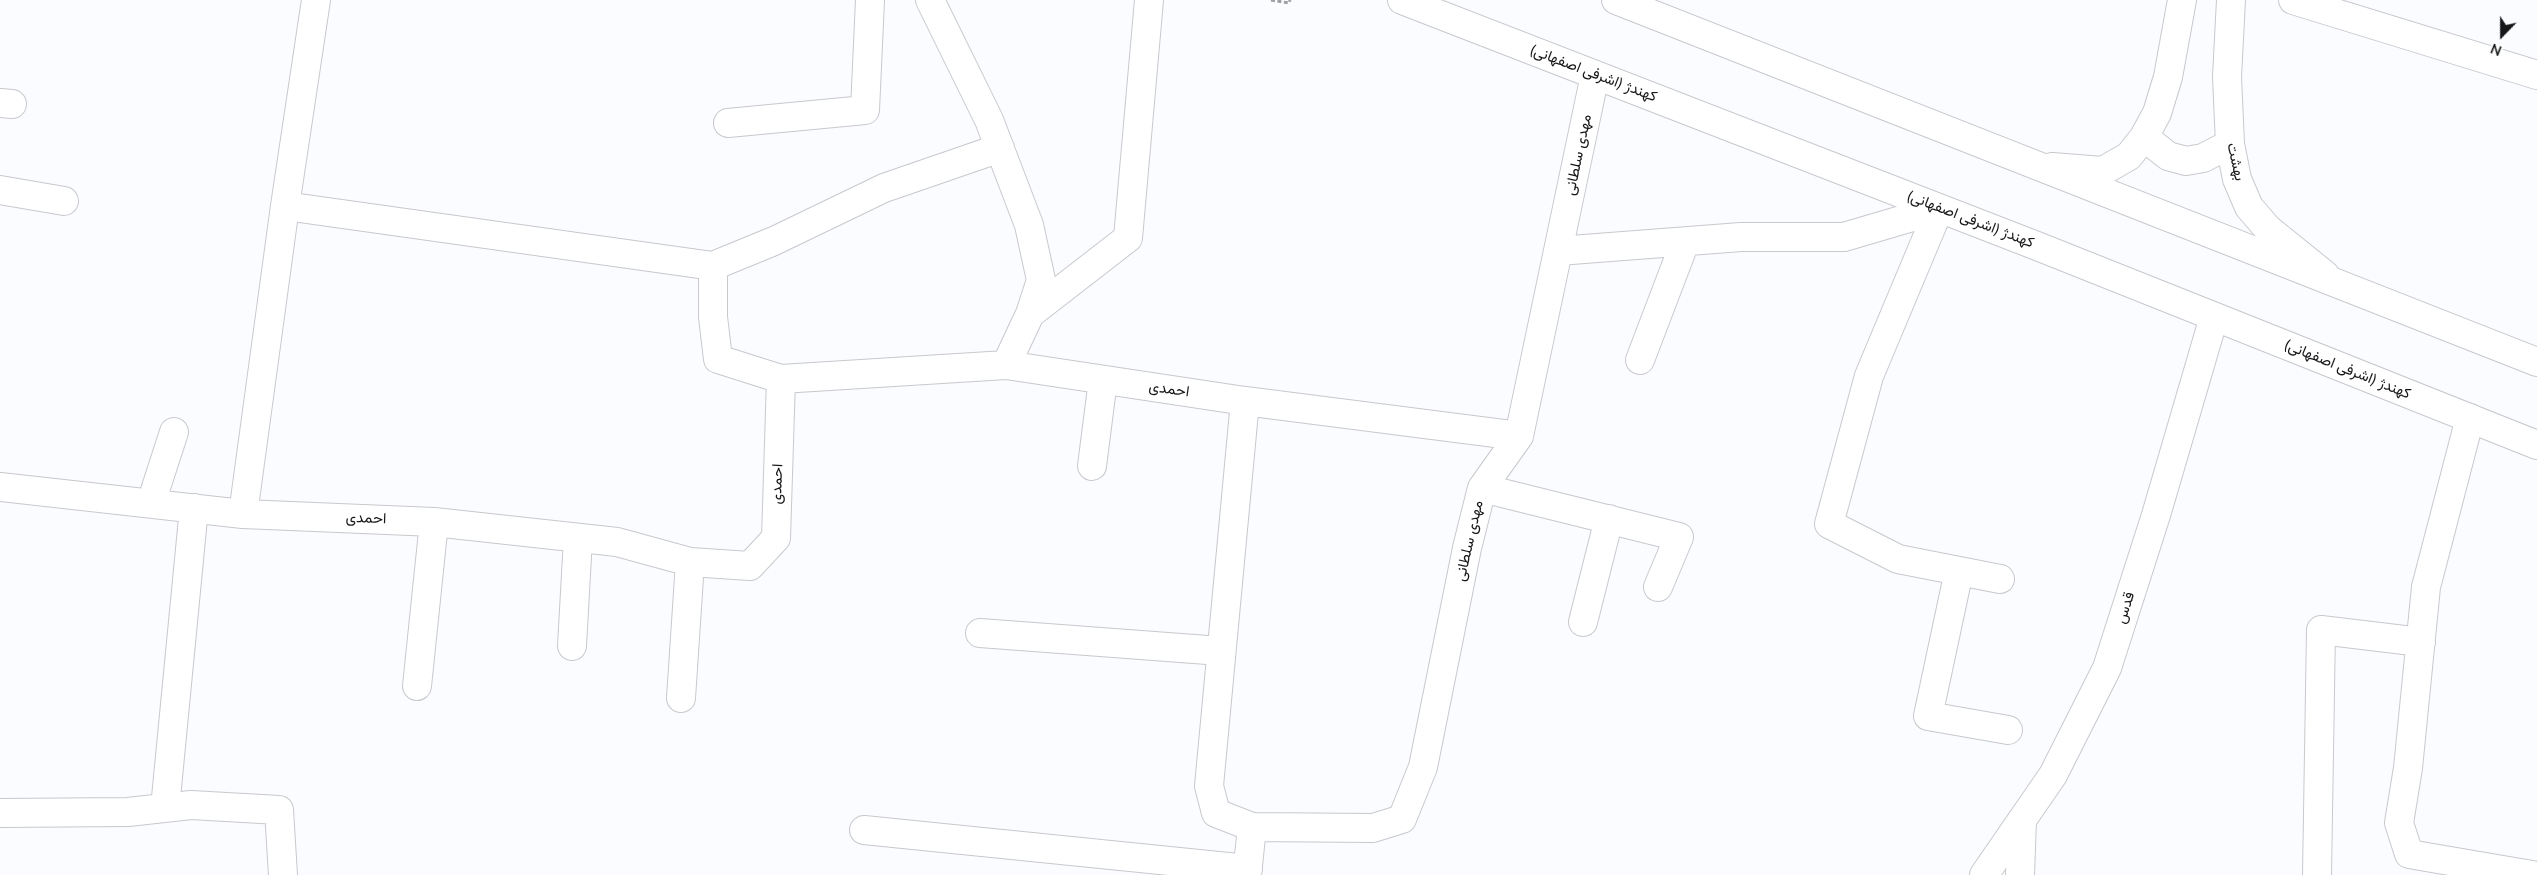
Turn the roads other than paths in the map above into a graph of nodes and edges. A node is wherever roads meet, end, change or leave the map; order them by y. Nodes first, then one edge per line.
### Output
1 (316, 0) edge
2 (870, 0) edge
3 (930, 0) edge
4 (1150, 0) edge
5 (1402, 0) edge
6 (1616, 0) edge
7 (2182, 0) edge
8 (2231, 0) edge
9 (2293, 0) edge
10 (1595, 75) junction
11 (2537, 75) edge
12 (728, 123) dead end
13 (2144, 137) junction
14 (2230, 144) junction
15 (1000, 148) junction
16 (2031, 163) junction
17 (0, 190) edge
18 (64, 201) dead end
19 (285, 206) junction
20 (1939, 209) junction
21 (1685, 242) junction
22 (1558, 251) junction
23 (713, 266) junction
24 (2336, 283) junction
25 (1030, 314) junction
26 (2214, 317) junction
27 (1640, 360) dead end
28 (2537, 362) edge
29 (1006, 366) junction
30 (781, 379) junction
31 (1103, 380) junction
32 (1246, 402) junction
33 (2470, 418) junction
34 (174, 432) dead end
35 (1519, 436) junction
36 (2537, 445) edge
37 (1092, 466) dead end
38 (0, 487) edge
39 (1482, 488) junction
40 (151, 503) junction
41 (194, 508) junction
42 (243, 514) junction
43 (1609, 519) junction
44 (434, 522) junction
45 (578, 538) junction
46 (690, 562) junction
47 (1959, 571) junction
48 (2000, 579) dead end
49 (1658, 587) dead end
50 (1583, 622) dead end
51 (980, 633) dead end
52 (2421, 642) junction
53 (572, 646) dead end
54 (1221, 651) junction
55 (417, 686) dead end
56 (680, 698) dead end
57 (2008, 730) dead end
58 (166, 808) junction
59 (0, 813) edge
60 (2022, 820) junction
61 (1252, 826) junction
62 (864, 830) dead end
63 (1247, 872) edge
64 (283, 875) edge
65 (1984, 875) edge
66 (2020, 875) edge
67 (2316, 875) edge
68 (2532, 875) edge

1 - 19 street
2 - 12 street
3 - 15 street
4 - 25 street
5 - 10 street, کهندژ (اشرفی اصفهانی)
6 - 16 street
7 - 13 street
8 - 14 street, بهشت
9 - 11 street
10 - 20 street, کهندژ (اشرفی اصفهانی)
10 - 22 street, مهدی سلطانی
13 - 14 street
13 - 16 street
14 - 24 street, بهشت
15 - 23 street
15 - 25 street
16 - 24 street
17 - 18 street
19 - 23 street
19 - 42 street
20 - 21 street
20 - 26 street, کهندژ (اشرفی اصفهانی)
20 - 47 street
21 - 22 street
21 - 27 street
22 - 35 street, مهدی سلطانی
23 - 30 street
24 - 28 street
25 - 29 street
26 - 33 street, کهندژ (اشرفی اصفهانی)
26 - 60 street, قدس
29 - 30 street, احمدی
29 - 31 street, احمدی
30 - 46 street, احمدی
31 - 32 street, احمدی
31 - 37 street
32 - 35 street, احمدی
32 - 54 street
33 - 36 street, کهندژ (اشرفی اصفهانی)
33 - 52 street
34 - 40 street
35 - 39 street, مهدی سلطانی
38 - 40 street, احمدی
39 - 43 street
39 - 61 street, مهدی سلطانی
40 - 41 street, احمدی
41 - 42 street, احمدی
41 - 58 street
42 - 44 street, احمدی
43 - 49 street
43 - 50 street
44 - 45 street, احمدی
44 - 55 street
45 - 46 street, احمدی
45 - 53 street
46 - 56 street
47 - 48 street
47 - 57 street
51 - 54 street
52 - 67 street
52 - 68 street
54 - 61 street
58 - 59 street
58 - 64 street
60 - 65 street, قدس
60 - 66 street
61 - 63 street
62 - 63 street

